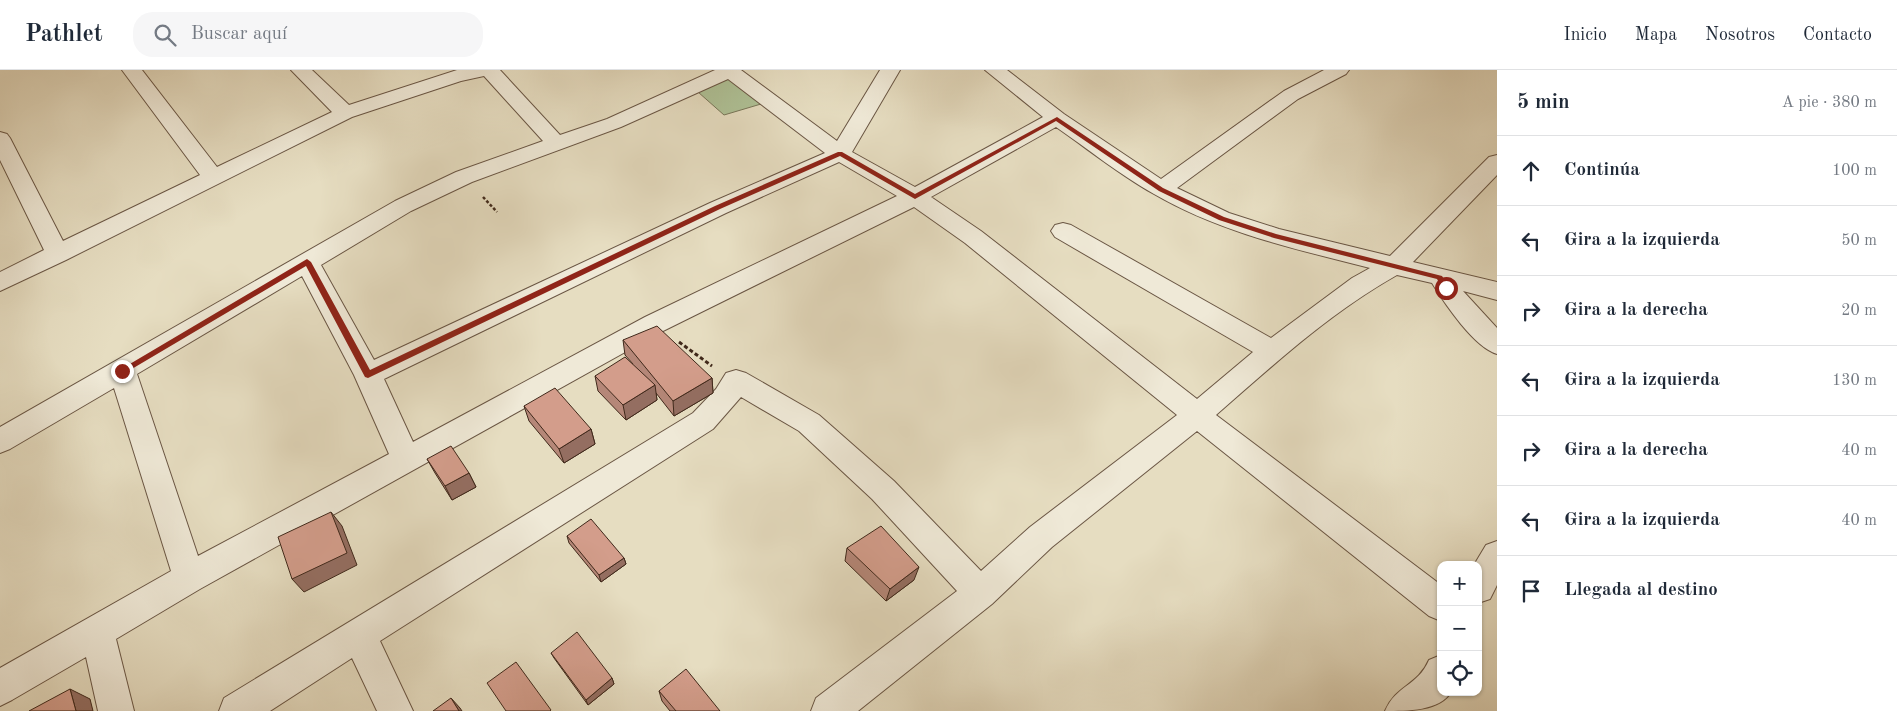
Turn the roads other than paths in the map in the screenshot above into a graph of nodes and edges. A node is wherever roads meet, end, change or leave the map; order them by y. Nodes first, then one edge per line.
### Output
1 (132, 70) edge
2 (301, 70) edge
3 (488, 70) edge
4 (731, 70) edge
5 (890, 70) edge
6 (996, 70) edge
7 (1339, 70) edge
8 (454, 73) edge
9 (345, 113) junction
10 (1057, 118) junction
11 (0, 138) edge
12 (556, 143) junction
13 (840, 154) junction
14 (1497, 162) edge
15 (213, 177) junction
16 (1161, 189) junction
17 (915, 196) junction
18 (1063, 231) dead end
19 (58, 254) junction
20 (307, 262) junction
21 (1396, 266) junction
22 (1440, 278) junction
23 (0, 282) edge
24 (1497, 291) edge
25 (1497, 344) edge
26 (1272, 351) junction
27 (122, 371) junction
28 (368, 375) junction
29 (1196, 415) junction
30 (0, 441) edge
31 (406, 459) junction
32 (1497, 555) edge
33 (189, 578) junction
34 (1482, 581) edge
35 (980, 592) junction
36 (1437, 602) edge
37 (97, 630) junction
38 (359, 635) junction
39 (1437, 682) edge
40 (0, 688) edge
41 (116, 711) edge
42 (237, 711) edge
43 (395, 711) edge
44 (829, 711) edge
45 (1403, 711) edge

1 - 15 street
2 - 9 street
3 - 8 street
3 - 12 street
4 - 12 street
4 - 13 street
5 - 13 street
6 - 10 street
7 - 16 street
8 - 9 street
9 - 15 street
10 - 16 street
10 - 17 street
11 - 19 street
12 - 20 street
13 - 17 street
13 - 28 street
14 - 21 street
15 - 19 street
16 - 21 street
17 - 29 street
17 - 31 street
18 - 26 street
19 - 23 street
20 - 27 street
20 - 28 street
21 - 22 street
21 - 26 street
22 - 24 street
22 - 25 street
26 - 29 street
27 - 30 street
27 - 33 street
28 - 31 street
29 - 35 street
29 - 36 street
31 - 33 street
32 - 34 street
33 - 37 street
35 - 38 street
35 - 44 street
37 - 40 street
37 - 41 street
38 - 42 street
38 - 43 street
39 - 45 street

